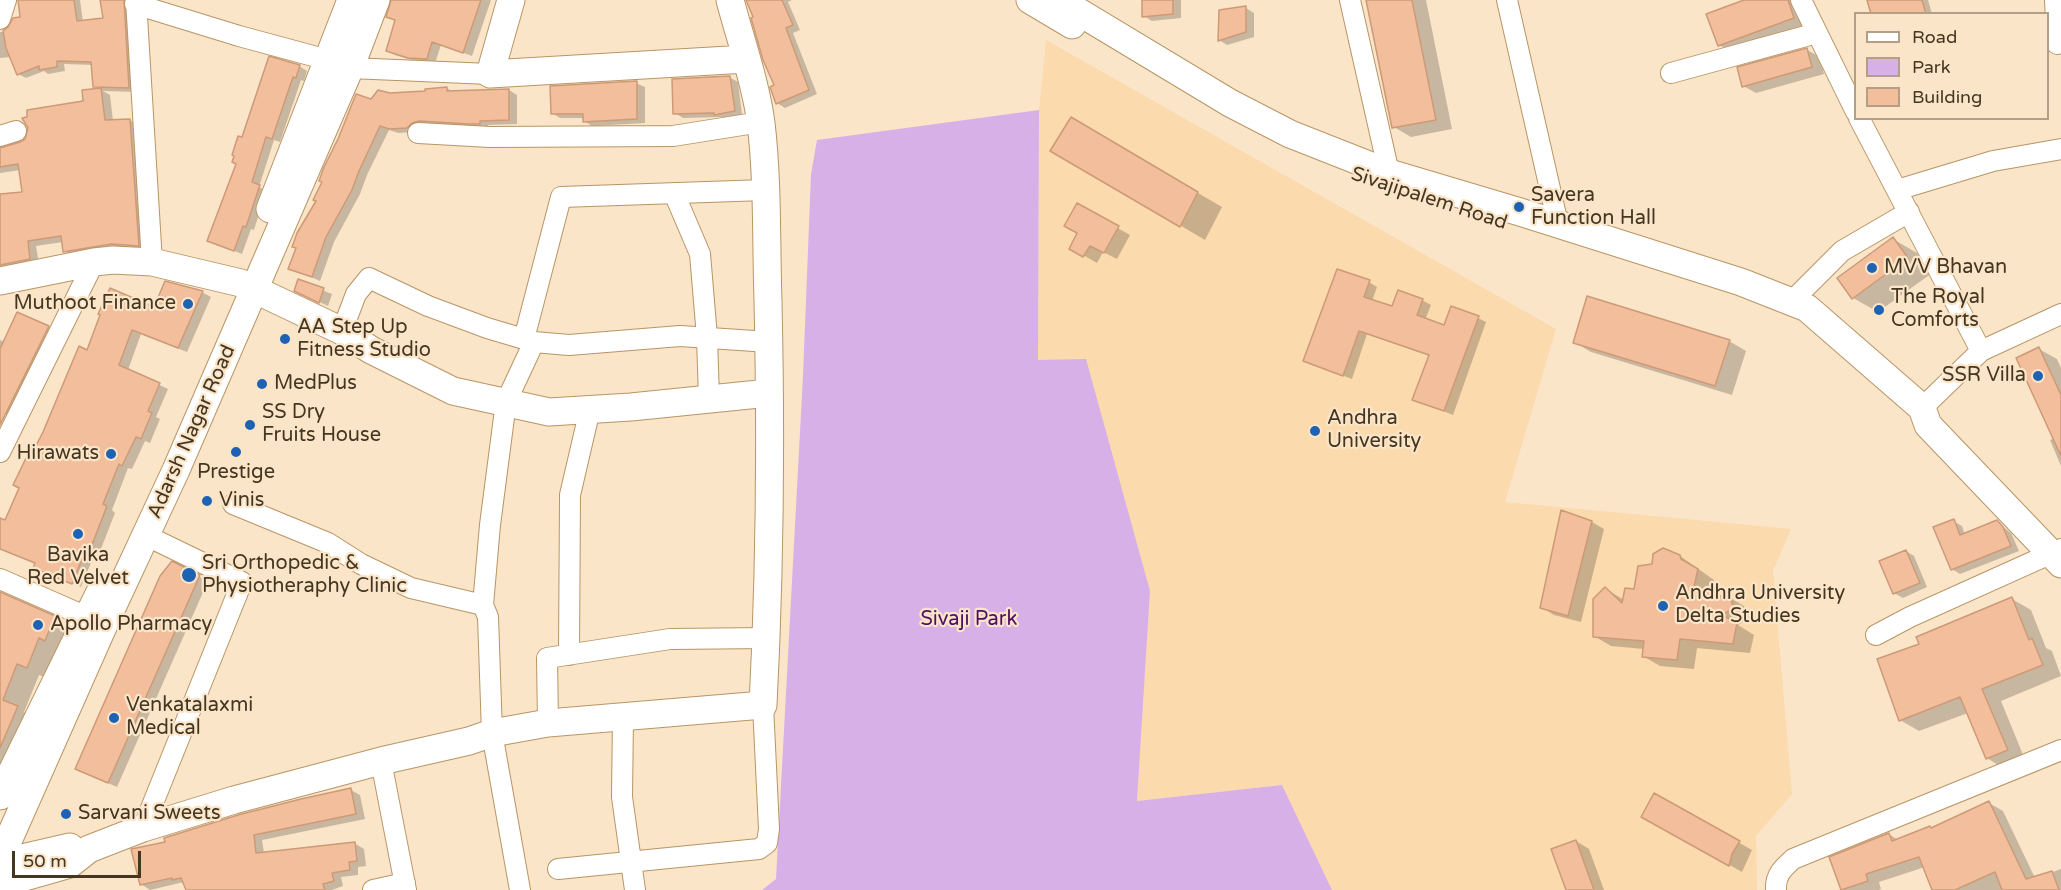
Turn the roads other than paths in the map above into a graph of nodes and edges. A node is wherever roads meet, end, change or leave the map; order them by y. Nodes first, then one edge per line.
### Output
1 (6, 0) edge
2 (351, 0) edge
3 (376, 0) edge
4 (511, 0) edge
5 (730, 0) edge
6 (1350, 0) edge
7 (1508, 0) edge
8 (1801, 0) edge
9 (2055, 0) edge
10 (1040, 1) edge
11 (135, 2) edge
12 (0, 19) edge
13 (1817, 33) junction
14 (2055, 44) edge
15 (746, 59) junction
16 (339, 64) junction
17 (1671, 73) dead end
18 (490, 74) junction
19 (1849, 85) edge
20 (1854, 104) edge
21 (1860, 120) edge
22 (761, 122) junction
23 (418, 133) dead end
24 (2061, 149) edge
25 (1389, 173) junction
26 (765, 190) junction
27 (1896, 190) junction
28 (674, 193) junction
29 (1909, 212) junction
30 (1558, 224) junction
31 (94, 262) junction
32 (152, 262) junction
33 (0, 281) edge
34 (248, 286) junction
35 (1791, 302) junction
36 (2061, 314) edge
37 (342, 331) junction
38 (707, 337) junction
39 (529, 340) junction
40 (769, 342) junction
41 (1981, 351) junction
42 (769, 393) junction
43 (709, 399) junction
44 (506, 402) junction
45 (590, 409) junction
46 (1925, 416) junction
47 (0, 453) edge
48 (233, 504) dead end
49 (147, 536) junction
50 (2058, 556) edge
51 (0, 579) edge
52 (483, 605) junction
53 (87, 618) junction
54 (1876, 635) dead end
55 (767, 638) junction
56 (569, 654) junction
57 (763, 705) junction
58 (623, 717) junction
59 (548, 723) junction
60 (492, 733) junction
61 (2061, 750) edge
62 (381, 761) junction
63 (0, 796) edge
64 (26, 803) junction
65 (143, 828) junction
66 (54, 849) junction
67 (89, 849) junction
68 (0, 861) edge
69 (632, 862) junction
70 (558, 870) dead end
71 (0, 884) edge
72 (405, 886) edge
73 (373, 890) edge
74 (520, 890) edge
75 (635, 890) edge
76 (1776, 890) edge

1 - 12 street
2 - 16 main road, Adarsh Nagar Road
3 - 16 main road, Adarsh Nagar Road
4 - 18 main road
5 - 15 main road
6 - 25 street
7 - 30 street
8 - 13 street
9 - 14 street
10 - 25 main road, Sivajipalem Road
10 - 46 main road, Sivajipalem Road
11 - 16 street
11 - 32 street
13 - 17 street
13 - 19 street
15 - 18 main road
15 - 22 main road
16 - 18 street
16 - 34 main road, Adarsh Nagar Road
19 - 20 street
21 - 27 street
22 - 23 street
22 - 26 main road
24 - 27 street
25 - 30 main road, Sivajipalem Road
26 - 28 street
26 - 40 main road
27 - 29 street
28 - 38 street
28 - 39 street
29 - 35 street
29 - 41 street
30 - 35 main road, Sivajipalem Road
31 - 32 main road
31 - 33 main road
31 - 47 street
32 - 34 main road
34 - 37 main road
34 - 49 main road, Adarsh Nagar Road
34 - 53 main road, Adarsh Nagar Road
35 - 46 main road, Sivajipalem Road
36 - 41 street
37 - 39 street
37 - 44 main road
38 - 39 street
38 - 40 street
38 - 43 street
39 - 44 street
40 - 42 main road
41 - 46 street
42 - 43 main road
42 - 55 main road
43 - 45 main road
44 - 45 main road
44 - 52 street
45 - 56 street
46 - 50 main road, Sivajipalem Road
48 - 52 street
49 - 64 main road, Adarsh Nagar Road
49 - 65 street
50 - 54 street
51 - 53 street
52 - 60 street
53 - 63 main road, Adarsh Nagar Road
55 - 56 street
55 - 57 main road
56 - 59 street
57 - 58 main road
57 - 69 street
58 - 59 main road
58 - 69 street
59 - 60 main road
60 - 62 main road
60 - 74 street
61 - 76 street
62 - 65 main road
62 - 72 street
64 - 66 main road
64 - 68 main road, Adarsh Nagar Road
65 - 67 main road
66 - 67 main road
66 - 68 main road
67 - 71 main road
69 - 70 street
69 - 75 street
72 - 73 street

